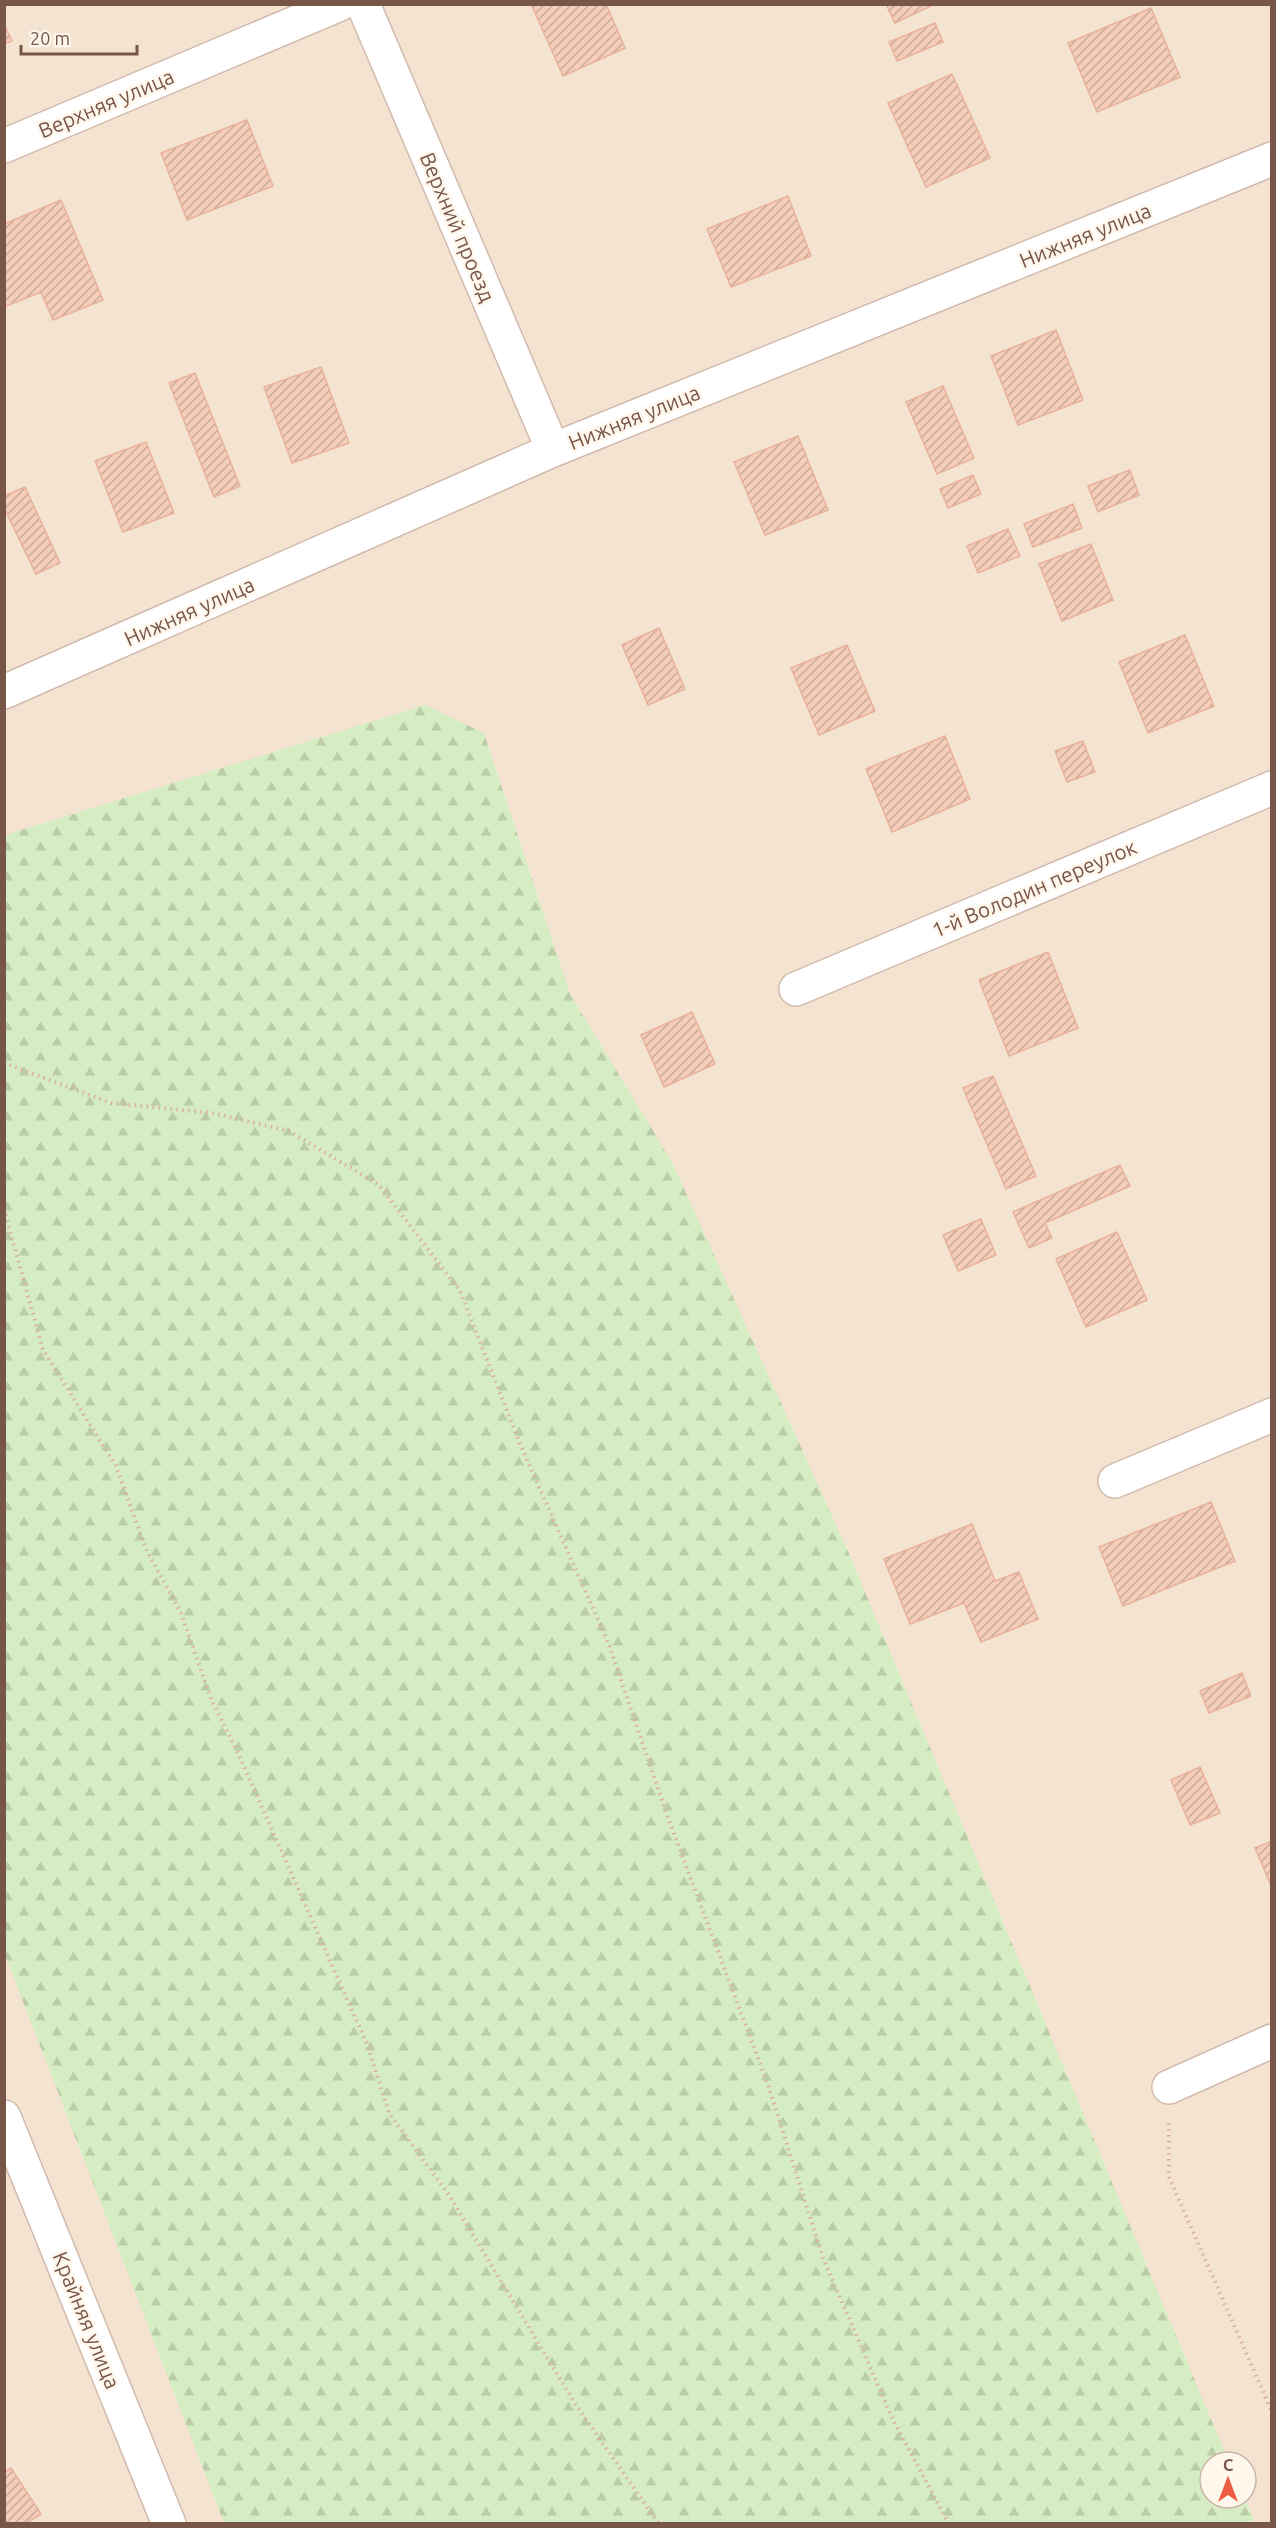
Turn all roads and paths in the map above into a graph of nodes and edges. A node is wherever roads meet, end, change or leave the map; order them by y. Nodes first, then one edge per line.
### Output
1 (340, 4) edge
2 (363, 4) edge
3 (4, 146) edge
4 (1272, 159) edge
5 (553, 450) junction
6 (4, 692) edge
7 (1272, 788) edge
8 (796, 988) dead end
9 (4, 1063) edge
10 (4, 1209) edge
11 (1272, 1415) edge
12 (1115, 1481) dead end
13 (1272, 2041) edge
14 (1169, 2087) joint
15 (4, 2117) edge
16 (1272, 2412) edge
17 (169, 2523) edge
18 (659, 2523) edge
19 (949, 2523) edge

1 - 3 street, Верхняя улица
2 - 5 street, Верхний проезд
4 - 5 street, Нижняя улица
5 - 6 street, Нижняя улица
7 - 8 street, 1-й Володин переулок
9 - 19 path
10 - 18 path
11 - 12 street
13 - 14 street
14 - 16 path
15 - 17 street, Крайняя улица

